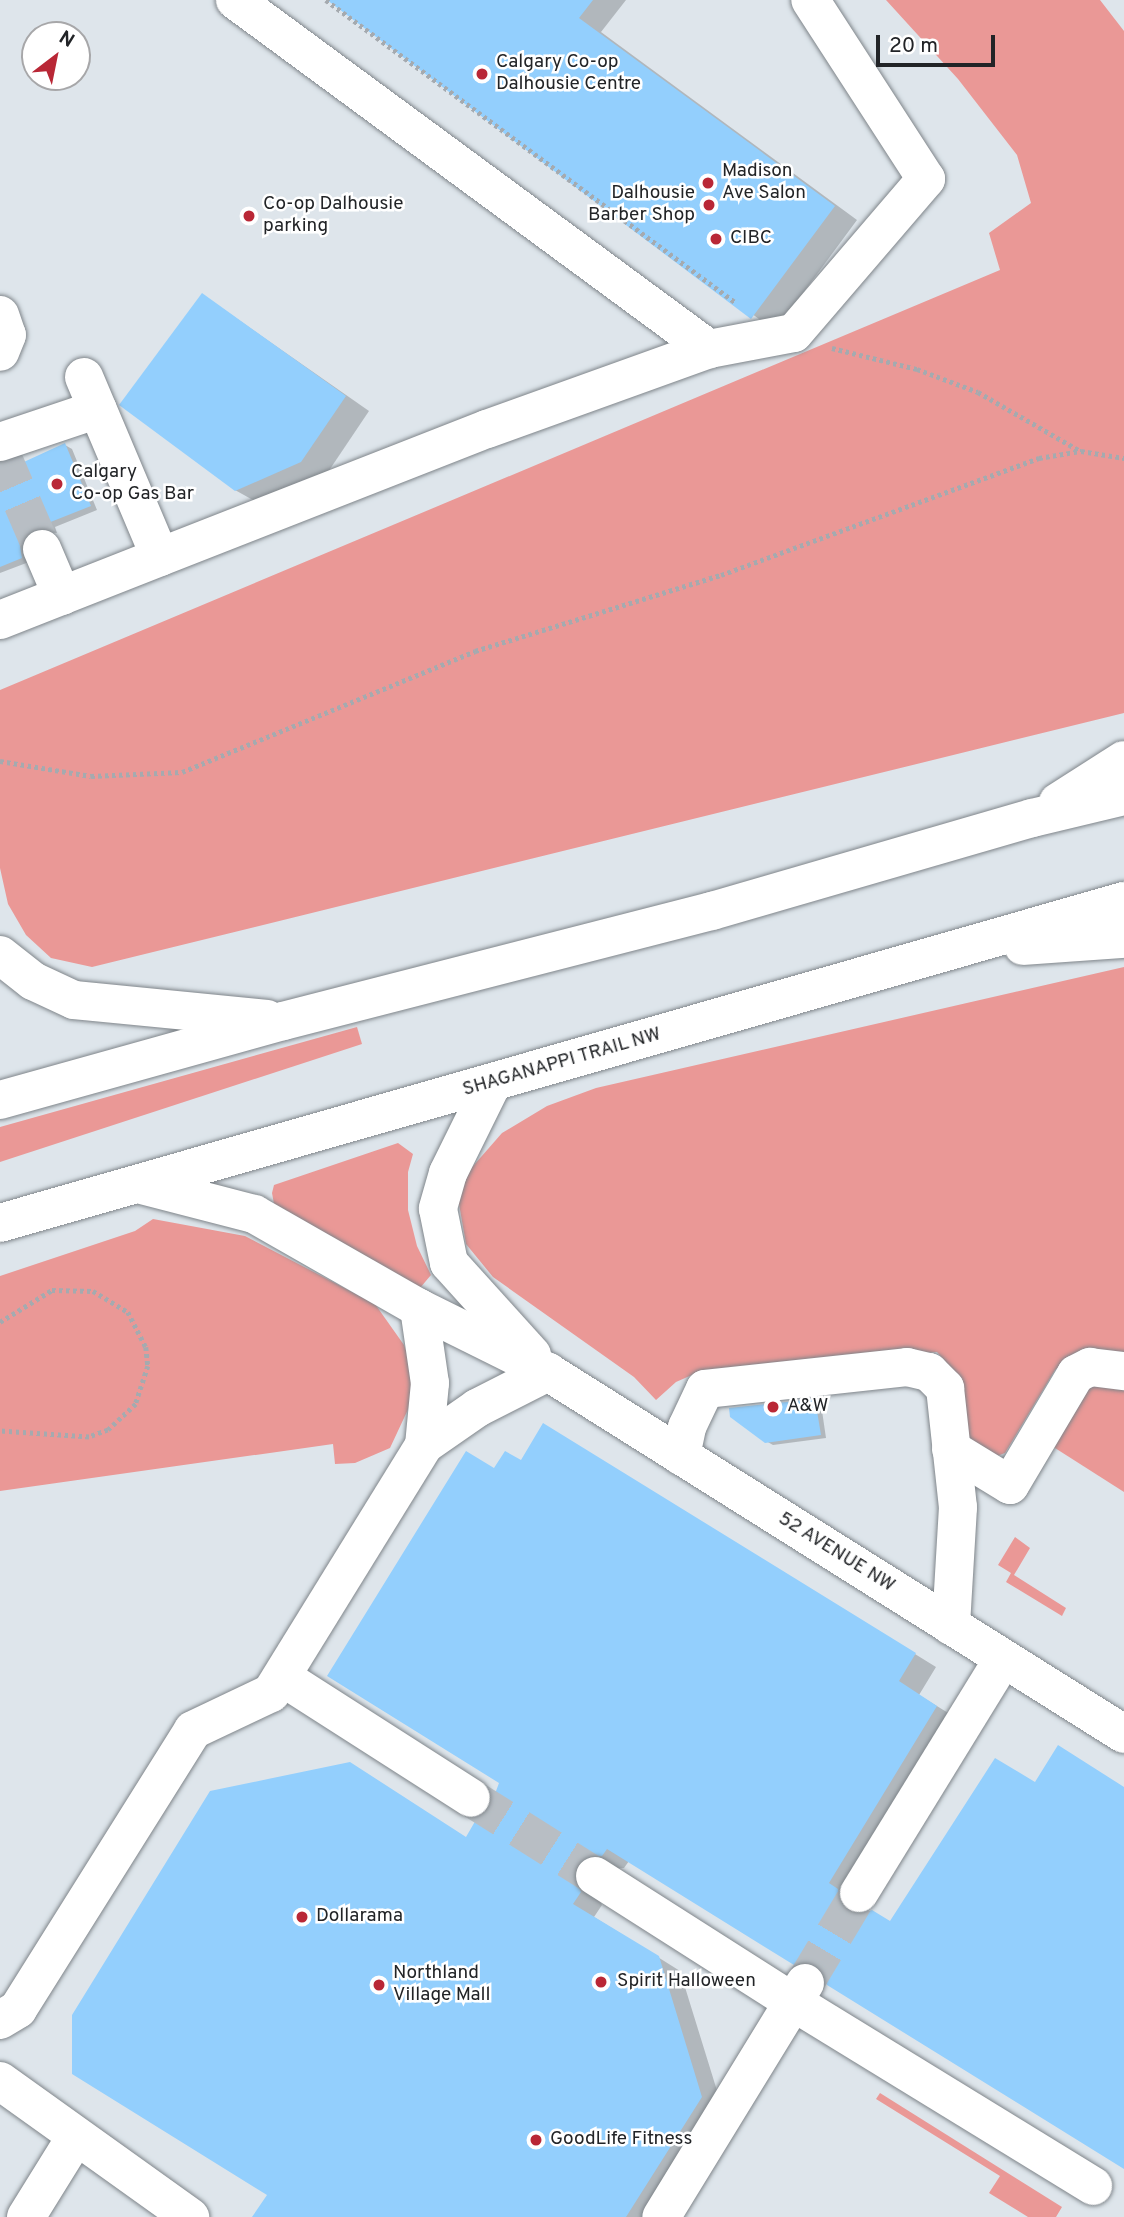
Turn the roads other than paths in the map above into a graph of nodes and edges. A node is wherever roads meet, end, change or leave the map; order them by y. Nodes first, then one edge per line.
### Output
1 (235, 0) edge
2 (810, 0) edge
3 (0, 315) edge
4 (709, 349) junction
5 (0, 352) edge
6 (0, 442) edge
7 (42, 550) tunnel mouth
8 (160, 557) junction
9 (62, 596) junction
10 (0, 620) edge
11 (1124, 760) edge
12 (1124, 796) edge
13 (1032, 818) junction
14 (1124, 901) edge
15 (1124, 939) edge
16 (948, 951) junction
17 (0, 956) edge
18 (283, 1021) junction
19 (492, 1084) junction
20 (0, 1100) edge
21 (139, 1185) junction
22 (0, 1223) edge
23 (419, 1308) junction
24 (1124, 1371) edge
25 (548, 1372) junction
26 (949, 1435) junction
27 (424, 1445) junction
28 (681, 1456) junction
29 (951, 1626) junction
30 (1003, 1659) junction
31 (282, 1677) junction
32 (1124, 1734) edge
33 (471, 1798) tunnel mouth
34 (595, 1876) tunnel mouth
35 (859, 1894) tunnel mouth
36 (799, 1992) junction
37 (0, 2020) edge
38 (0, 2081) edge
39 (75, 2138) junction
40 (1093, 2186) dead end
41 (26, 2217) edge
42 (190, 2217) edge
43 (661, 2217) edge

1 - 4 main road
2 - 4 main road
3 - 5 main road
4 - 8 main road
6 - 8 main road
7 - 9 main road
8 - 9 main road
9 - 10 main road
11 - 13 main road
12 - 13 main road
13 - 18 main road
14 - 16 main road, SHAGANAPPI TRAIL NW
15 - 16 main road
16 - 19 main road, SHAGANAPPI TRAIL NW
17 - 18 main road
18 - 20 main road
19 - 21 main road, SHAGANAPPI TRAIL NW
19 - 25 main road
21 - 22 main road, SHAGANAPPI TRAIL NW
21 - 23 main road
23 - 25 main road
23 - 27 main road
24 - 26 main road
25 - 27 main road
25 - 28 main road, 52 AVENUE NW
26 - 28 main road
26 - 29 main road
27 - 31 main road
28 - 29 main road, 52 AVENUE NW
29 - 30 main road, 52 AVENUE NW
30 - 32 main road, 52 AVENUE NW
30 - 35 main road
31 - 33 main road
31 - 37 main road
34 - 36 main road
36 - 40 main road
36 - 43 main road
38 - 39 main road
39 - 41 main road
39 - 42 main road

